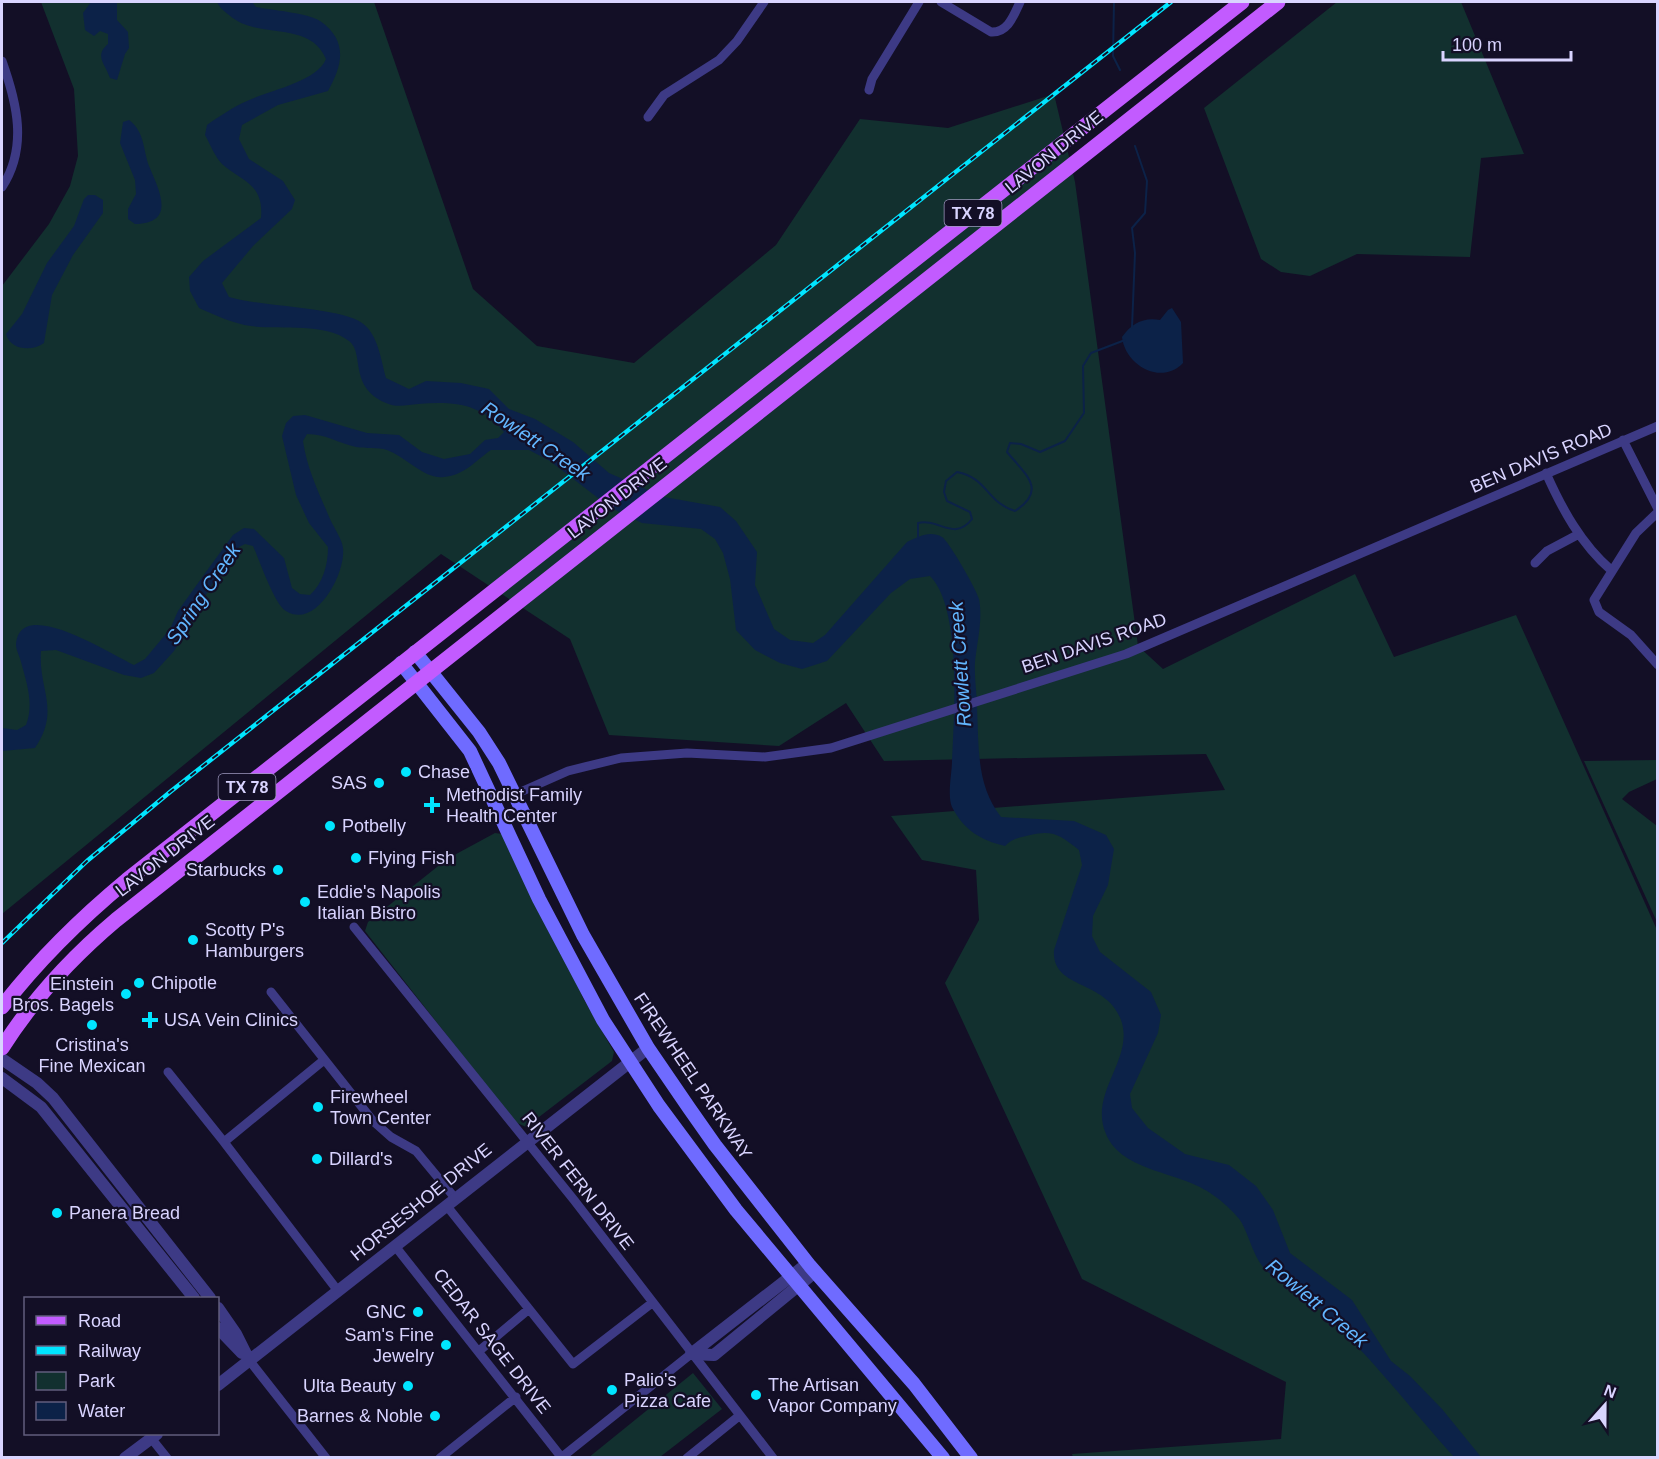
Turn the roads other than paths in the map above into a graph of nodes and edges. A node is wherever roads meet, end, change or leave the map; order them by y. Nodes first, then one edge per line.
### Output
1 (764, 2) edge
2 (919, 2) edge
3 (941, 2) edge
4 (1020, 2) edge
5 (1242, 2) edge
6 (1278, 2) edge
7 (2, 61) edge
8 (869, 90) dead end
9 (648, 117) dead end
10 (2, 187) edge
11 (1658, 426) edge
12 (1623, 440) junction
13 (1546, 473) junction
14 (1658, 511) edge
15 (1579, 534) junction
16 (1535, 563) dead end
17 (1611, 570) junction
18 (415, 652) junction
19 (401, 663) junction
20 (1658, 665) edge
21 (432, 671) junction
22 (418, 682) junction
23 (315, 732) junction
24 (516, 794) junction
25 (257, 809) junction
26 (505, 821) junction
27 (354, 927) dead end
28 (583, 934) junction
29 (271, 992) dead end
30 (2, 1007) edge
31 (2, 1048) edge
32 (648, 1048) junction
33 (2, 1059) edge
34 (324, 1060) junction
35 (629, 1061) junction
36 (168, 1072) dead end
37 (2, 1078) edge
38 (526, 1141) junction
39 (224, 1142) junction
40 (451, 1202) junction
41 (395, 1246) junction
42 (812, 1268) junction
43 (795, 1281) junction
44 (338, 1291) junction
45 (192, 1297) edge
46 (208, 1297) edge
47 (652, 1303) junction
48 (219, 1309) edge
49 (529, 1310) junction
50 (219, 1329) edge
51 (478, 1351) junction
52 (691, 1354) junction
53 (249, 1360) junction
54 (219, 1384) edge
55 (516, 1398) junction
56 (739, 1416) junction
57 (154, 1436) edge
58 (562, 1457) edge
59 (125, 1458) edge
60 (167, 1458) edge
61 (326, 1458) edge
62 (440, 1458) edge
63 (687, 1458) edge
64 (772, 1458) edge
65 (942, 1458) edge
66 (971, 1458) edge

1 - 9 street
2 - 8 street
3 - 4 street
5 - 18 main road, LAVON DRIVE / TX 78
6 - 21 main road, LAVON DRIVE / TX 78
7 - 10 street
11 - 12 street, BEN DAVIS ROAD
12 - 13 street, BEN DAVIS ROAD
12 - 14 street
13 - 15 street
13 - 24 street, BEN DAVIS ROAD
14 - 17 street
15 - 16 street
15 - 17 street
17 - 20 street
18 - 19 main road, LAVON DRIVE / TX 78
18 - 21 main road, FIREWHEEL PARKWAY
19 - 22 main road
19 - 23 main road, LAVON DRIVE / TX 78
21 - 22 main road, LAVON DRIVE / TX 78
21 - 24 main road, FIREWHEEL PARKWAY
22 - 25 main road, LAVON DRIVE / TX 78
22 - 26 main road
23 - 25 main road
23 - 30 main road, LAVON DRIVE / TX 78
24 - 28 main road, FIREWHEEL PARKWAY
25 - 31 main road, LAVON DRIVE / TX 78
26 - 28 main road
26 - 35 main road
27 - 38 street, RIVER FERN DRIVE
28 - 32 main road, FIREWHEEL PARKWAY
29 - 34 street
32 - 35 street, HORSESHOE DRIVE
32 - 42 main road, FIREWHEEL PARKWAY
33 - 46 street
34 - 39 street
34 - 40 street
35 - 38 street, HORSESHOE DRIVE
35 - 43 main road
36 - 39 street
37 - 45 street
38 - 40 street, HORSESHOE DRIVE
38 - 47 street, RIVER FERN DRIVE
39 - 44 street
40 - 41 street, HORSESHOE DRIVE
40 - 49 street
41 - 44 street, HORSESHOE DRIVE
41 - 51 street, CEDAR SAGE DRIVE
42 - 43 street
42 - 66 main road, FIREWHEEL PARKWAY
43 - 52 street
43 - 65 main road
44 - 53 street, HORSESHOE DRIVE
47 - 49 street
47 - 52 street, RIVER FERN DRIVE
48 - 53 street
49 - 51 street
50 - 53 street
51 - 55 street, CEDAR SAGE DRIVE
52 - 56 street, RIVER FERN DRIVE
52 - 58 street
53 - 54 street, HORSESHOE DRIVE
53 - 61 street
55 - 58 street, CEDAR SAGE DRIVE
55 - 62 street
56 - 63 street
56 - 64 street, RIVER FERN DRIVE
57 - 59 street
57 - 60 street

